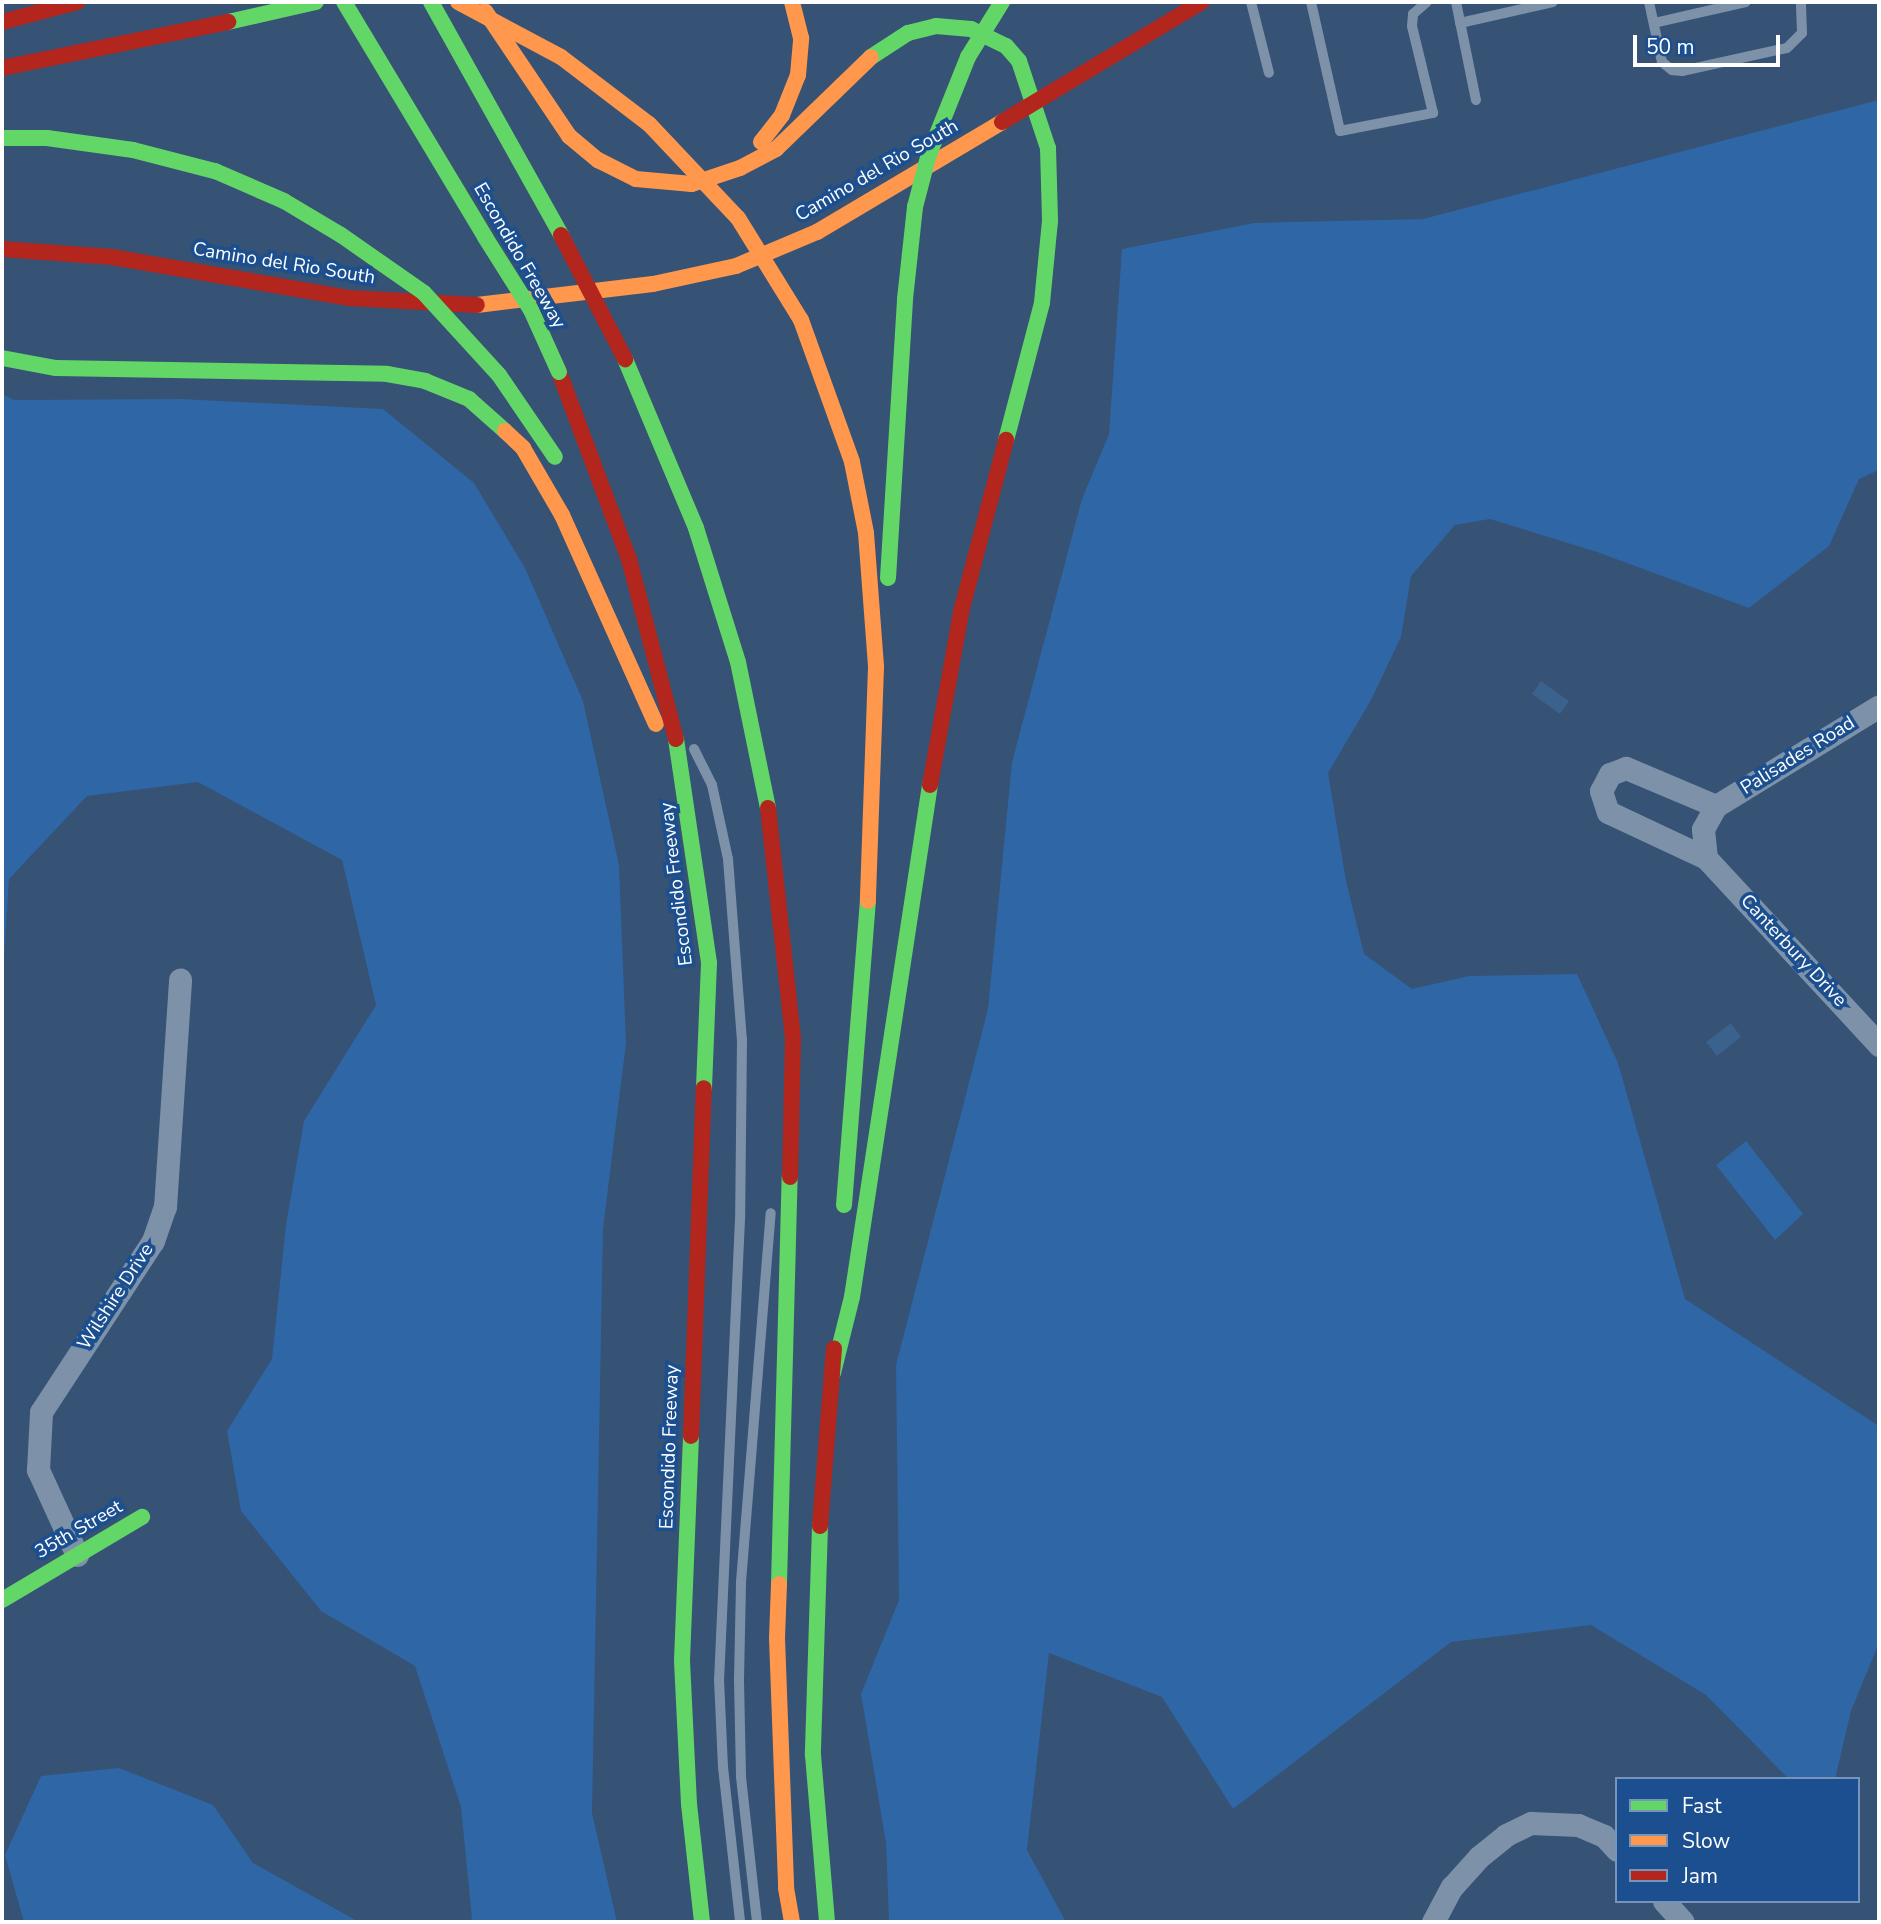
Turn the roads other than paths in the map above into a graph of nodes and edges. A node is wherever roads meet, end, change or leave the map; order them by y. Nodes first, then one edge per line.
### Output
1 (77, 2) edge
2 (316, 2) edge
3 (344, 2) edge
4 (431, 2) edge
5 (458, 2) edge
6 (476, 2) edge
7 (792, 2) edge
8 (1002, 2) edge
9 (1202, 2) edge
10 (1251, 2) edge
11 (1311, 2) edge
12 (1427, 2) edge
13 (1456, 2) edge
14 (1553, 2) edge
15 (1649, 2) edge
16 (1746, 2) edge
17 (1801, 2) edge
18 (1524, 5) edge
19 (2, 22) edge
20 (1460, 23) junction
21 (1654, 23) junction
22 (2, 68) edge
23 (1269, 73) dead end
24 (1476, 100) dead end
25 (1035, 104) junction
26 (2, 138) edge
27 (740, 168) junction
28 (2, 249) edge
29 (593, 291) junction
30 (2, 358) edge
31 (562, 471) dead end
32 (603, 566) dead end
33 (626, 657) junction
34 (876, 667) junction
35 (667, 692) junction
36 (1879, 706) edge
37 (687, 793) junction
38 (1716, 806) junction
39 (1706, 858) junction
40 (782, 921) junction
41 (770, 956) dead end
42 (180, 979) dead end
43 (1879, 1045) edge
44 (771, 1195) dead end
45 (842, 1228) dead end
46 (840, 1255) dead end
47 (832, 1373) junction
48 (142, 1517) dead end
49 (77, 1555) junction
50 (2, 1600) edge
51 (1615, 1848) edge
52 (1666, 1903) edge
53 (702, 1922) edge
54 (740, 1922) edge
55 (757, 1922) edge
56 (792, 1922) edge
57 (827, 1922) edge
58 (1433, 1922) edge
59 (1683, 1922) edge

1 - 19 main road
2 - 22 main road
3 - 35 main road, Escondido Freeway, bridge
4 - 29 main road, bridge
5 - 34 main road, bridge
6 - 27 main road
7 - 27 main road
8 - 34 main road, bridge
9 - 25 main road, Camino del Rio South
10 - 23 lane
11 - 12 lane
13 - 20 lane
14 - 18 lane
15 - 21 lane
16 - 21 lane
17 - 21 lane
18 - 20 lane
20 - 24 lane
25 - 27 main road
25 - 29 main road, Camino del Rio South
25 - 47 main road
26 - 31 main road, bridge
28 - 29 main road, Camino del Rio South
29 - 40 main road, bridge
30 - 33 main road
32 - 33 main road
33 - 37 main road
34 - 45 main road
35 - 37 main road, Escondido Freeway
35 - 54 lane
36 - 38 street, Palisades Road
37 - 53 main road, Escondido Freeway
38 - 39 street
38 - 39 street
39 - 43 street, Canterbury Drive
40 - 41 lane
40 - 56 main road
42 - 49 street, Wilshire Drive
44 - 55 lane
46 - 47 main road
47 - 57 main road
48 - 49 main road, 35th Street
49 - 50 main road, 35th Street
51 - 58 street
52 - 59 street

